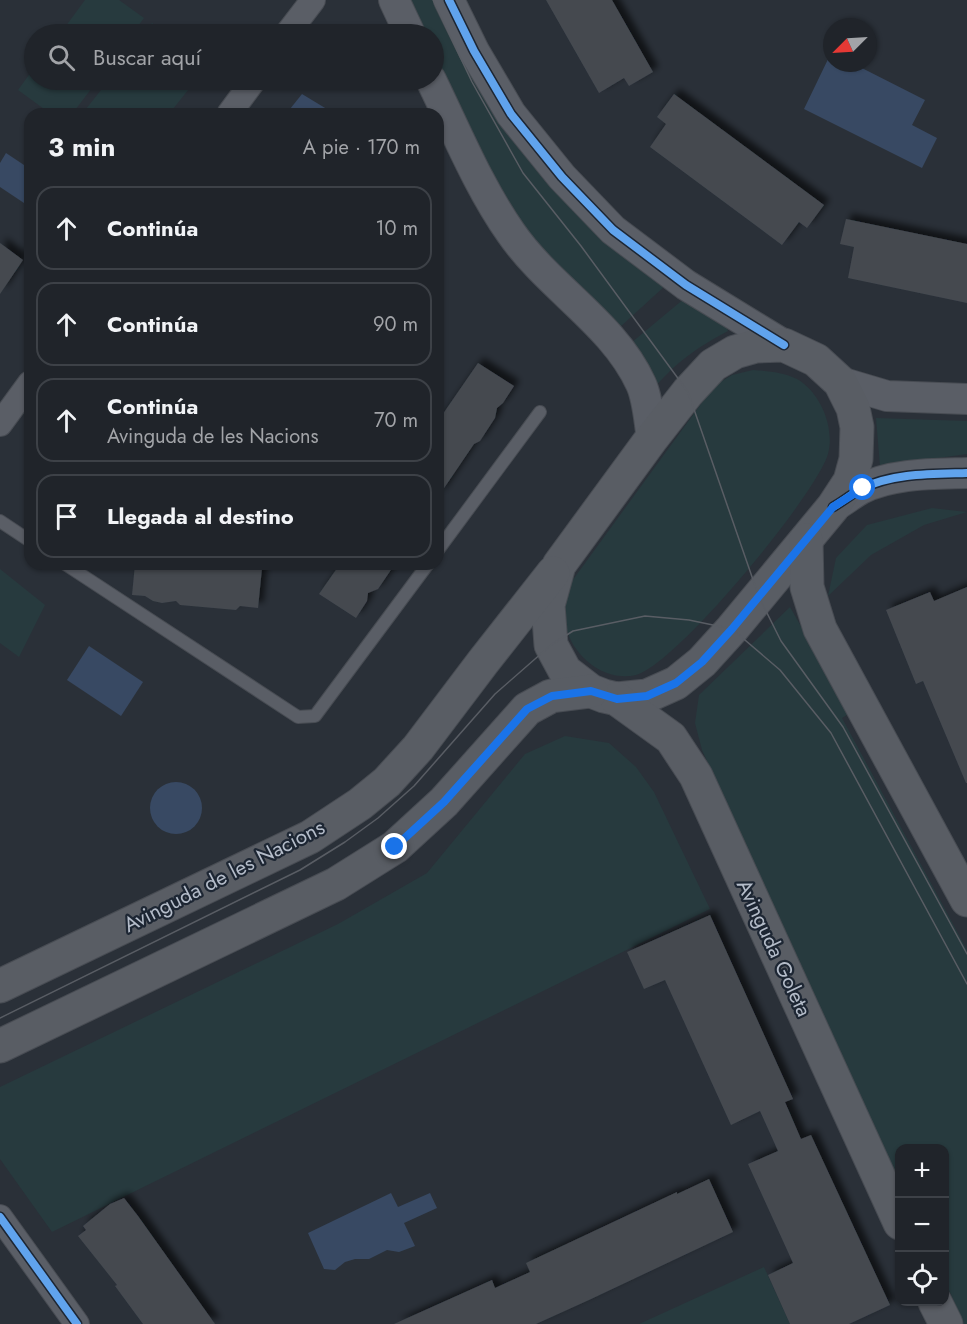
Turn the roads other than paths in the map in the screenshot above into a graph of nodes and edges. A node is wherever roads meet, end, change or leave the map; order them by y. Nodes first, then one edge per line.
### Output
1 (313, 0) edge
2 (394, 0) edge
3 (449, 0) edge
4 (295, 24) edge
5 (405, 24) edge
6 (247, 90) edge
7 (436, 90) edge
8 (233, 108) edge
9 (784, 345) junction
10 (840, 382) junction
11 (24, 391) edge
12 (967, 399) edge
13 (540, 412) dead end
14 (0, 424) edge
15 (652, 438) junction
16 (967, 473) edge
17 (833, 507) junction
18 (0, 521) edge
19 (24, 537) edge
20 (806, 540) junction
21 (444, 542) edge
22 (559, 565) junction
23 (74, 570) edge
24 (424, 570) edge
25 (604, 695) junction
26 (967, 900) edge
27 (0, 986) edge
28 (0, 1046) edge
29 (895, 1212) edge
30 (0, 1217) edge
31 (937, 1306) edge
32 (77, 1324) edge
33 (946, 1324) edge

1 - 4 street
2 - 5 street
3 - 9 street
6 - 8 street
7 - 15 street
9 - 10 main road
9 - 15 main road, Avinguda de les Nacions
10 - 12 street
10 - 17 main road
11 - 14 street
13 - 21 lane
15 - 22 main road, Avinguda de les Nacions
16 - 17 street
17 - 20 main road
18 - 19 lane
20 - 25 main road
20 - 26 main road
22 - 25 main road, Avinguda Goleta
22 - 27 main road, Avinguda de les Nacions
23 - 24 lane
25 - 28 main road
25 - 29 main road, Avinguda Goleta
30 - 32 street
31 - 33 main road

